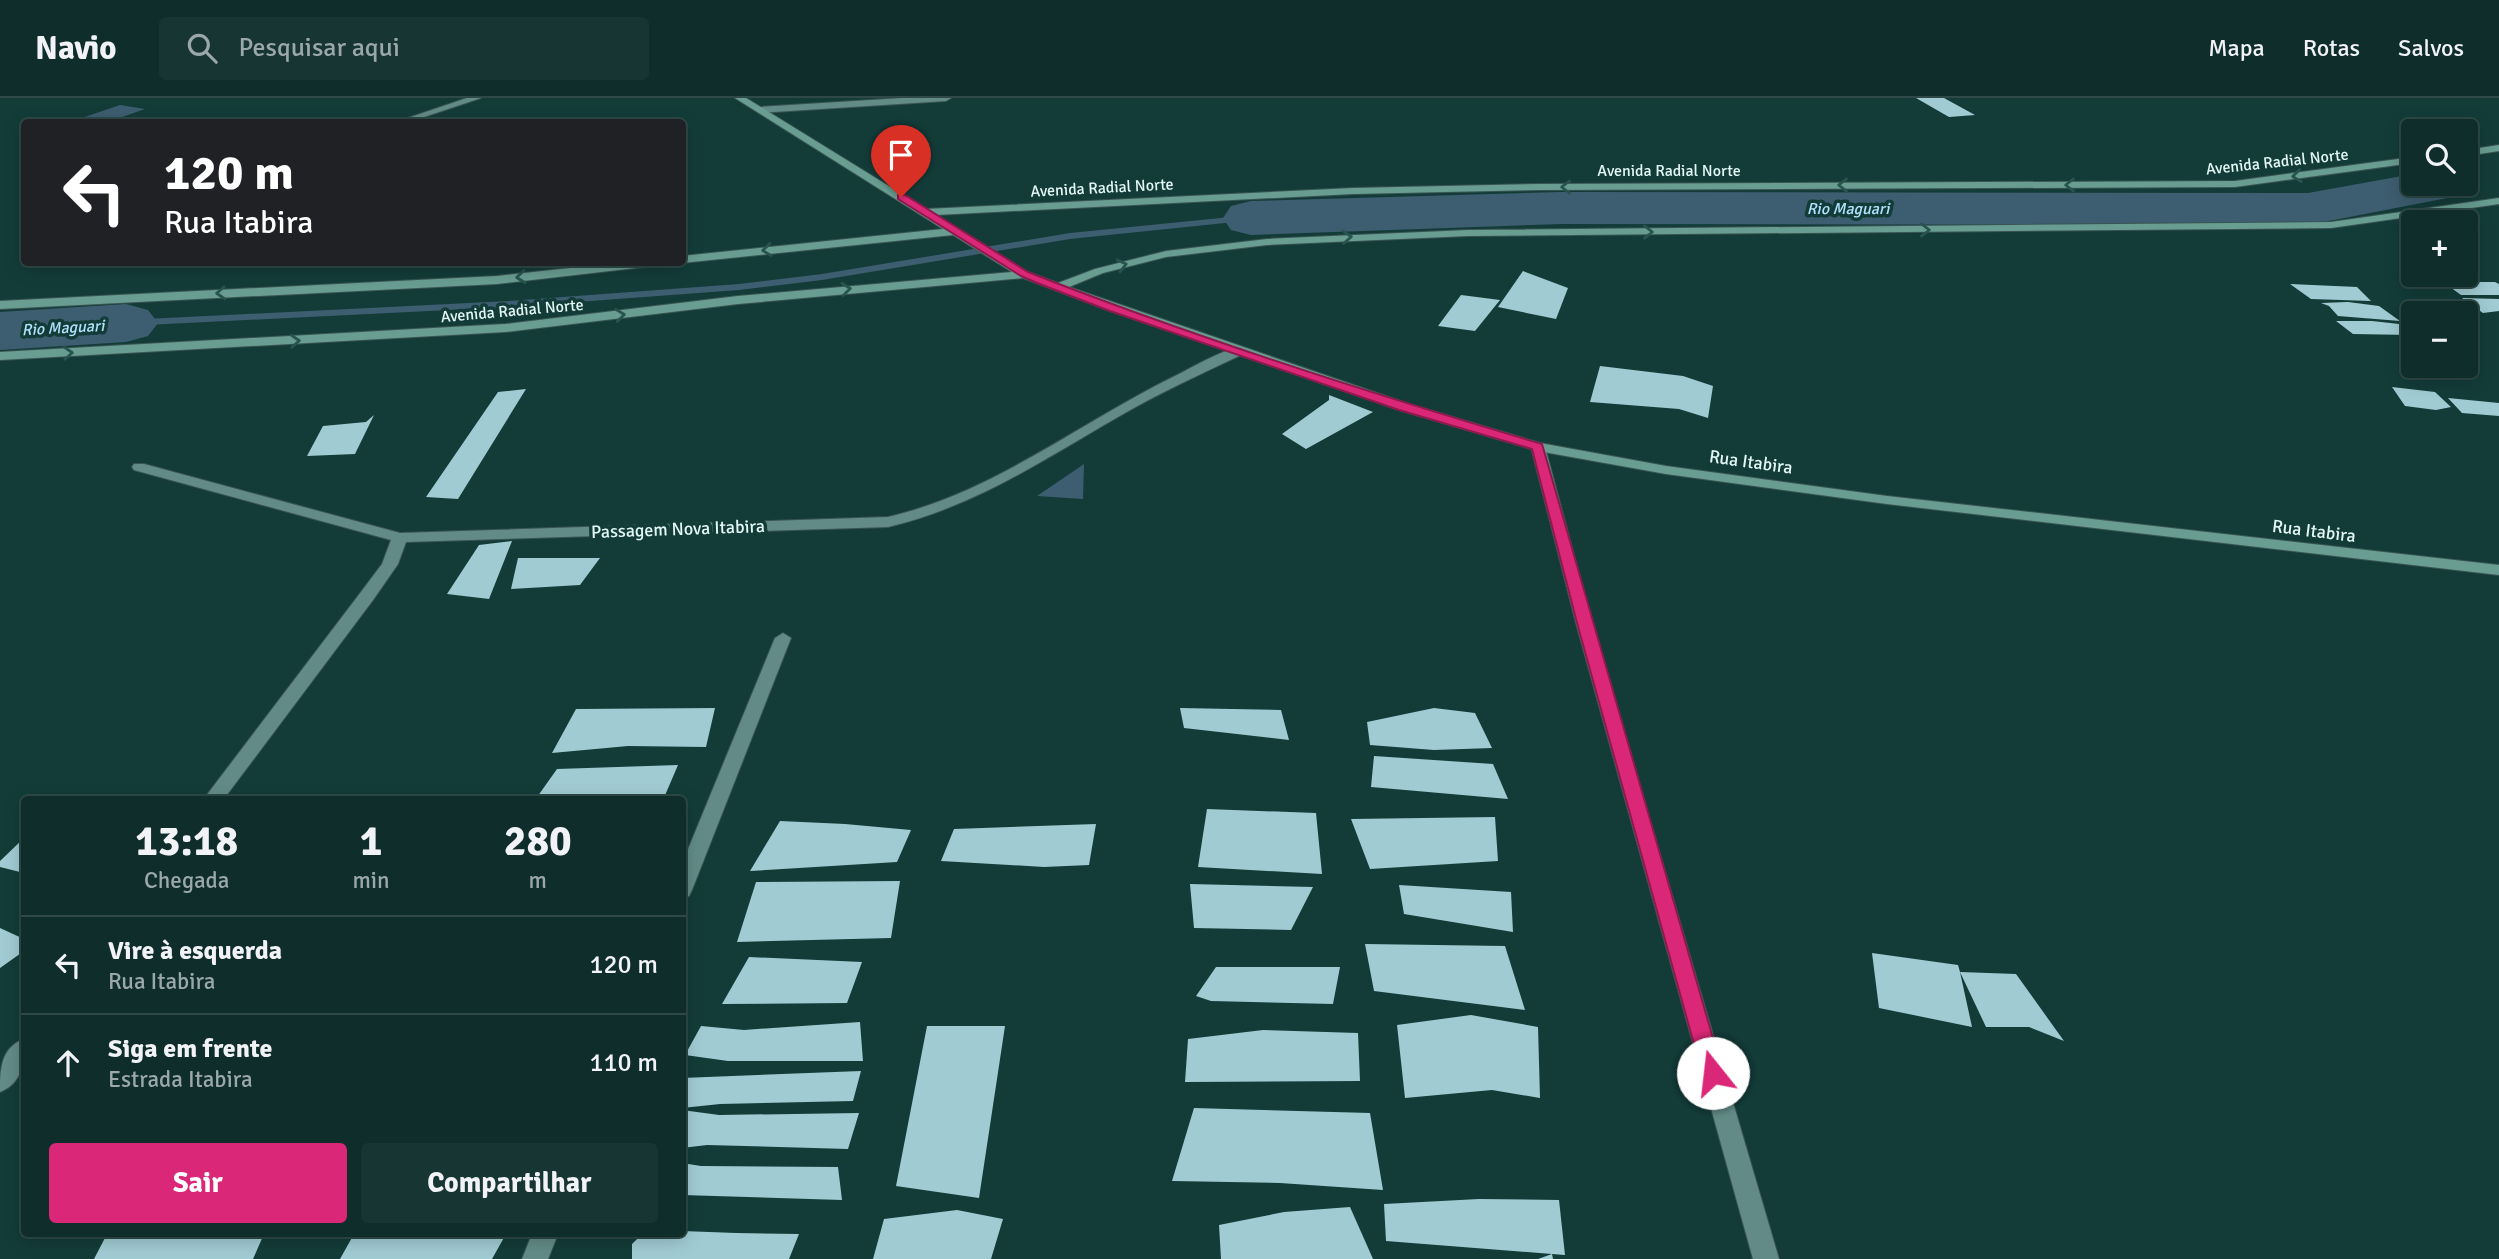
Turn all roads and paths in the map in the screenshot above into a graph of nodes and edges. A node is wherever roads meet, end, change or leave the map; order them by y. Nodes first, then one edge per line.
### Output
1 (477, 98) edge
2 (740, 98) edge
3 (946, 98) edge
4 (760, 110) junction
5 (410, 119) edge
6 (2499, 148) edge
7 (2478, 151) edge
8 (2401, 162) edge
9 (2499, 201) edge
10 (925, 212) junction
11 (956, 231) junction
12 (686, 260) edge
13 (625, 266) edge
14 (1024, 274) junction
15 (1057, 287) junction
16 (0, 305) edge
17 (1238, 351) junction
18 (0, 356) edge
19 (1538, 447) junction
20 (139, 467) dead end
21 (400, 538) junction
22 (2499, 570) edge
23 (783, 638) dead end
24 (215, 796) edge
25 (686, 880) edge
26 (21, 1053) edge
27 (0, 1082) edge
28 (544, 1237) edge
29 (535, 1259) edge
30 (1766, 1259) edge

1 - 5 street
2 - 4 main road, Rua Itabira
3 - 4 street
4 - 10 main road, Rua Itabira
6 - 7 main road
8 -> 10 main road, Avenida Radial Norte
15 -> 9 main road
10 - 11 main road, Rua Itabira
11 -> 12 main road
11 - 14 main road, Rua Itabira
13 -> 16 main road, Avenida Radial Norte
14 - 15 main road, Rua Itabira
18 -> 14 main road, Avenida Radial Norte
15 - 17 main road, Rua Itabira
17 - 19 main road, Rua Itabira
17 - 21 street, Passagem Nova Itabira
19 - 22 main road, Rua Itabira
19 - 30 street
20 - 21 street, Passagem Nova Itabira
21 - 24 street
23 - 25 street
26 - 27 street
28 - 29 street

